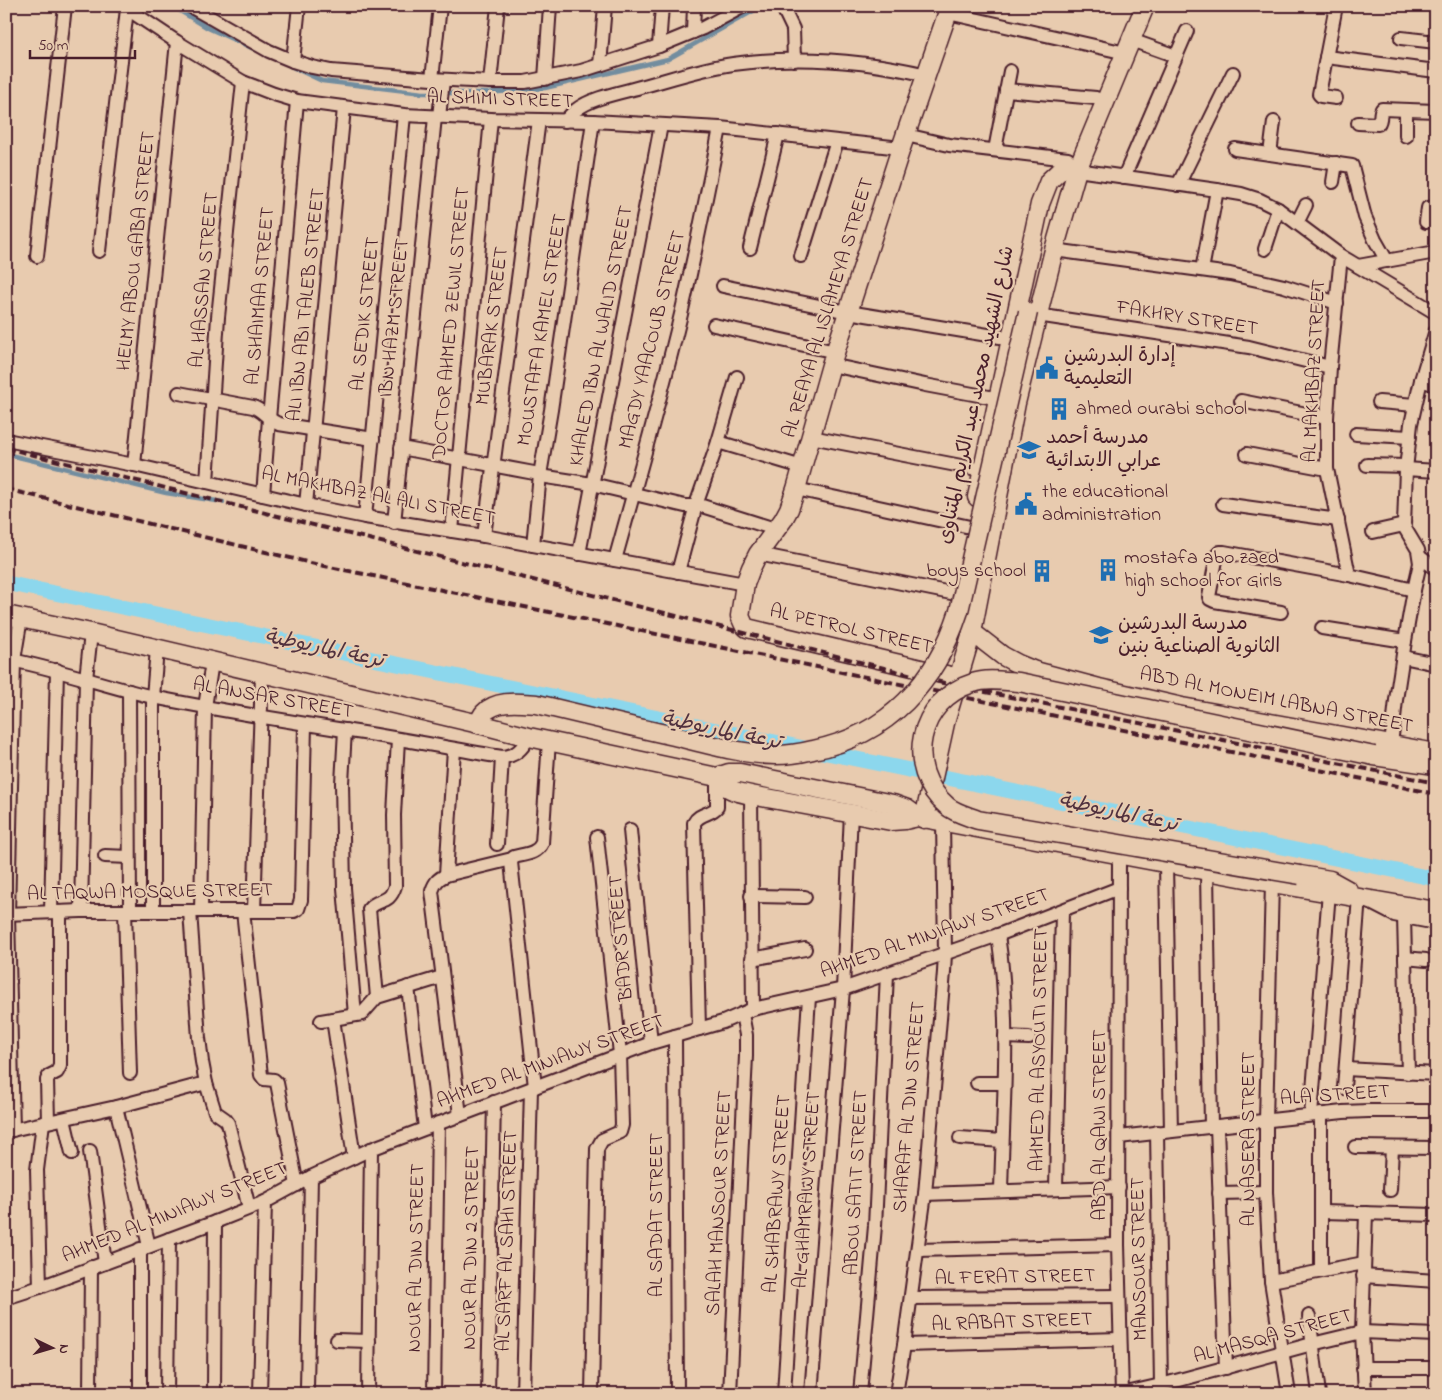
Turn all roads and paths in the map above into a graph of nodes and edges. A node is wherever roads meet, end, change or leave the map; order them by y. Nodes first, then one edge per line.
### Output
1 (65, 6) edge
2 (190, 6) edge
3 (299, 6) edge
4 (440, 6) edge
5 (498, 6) edge
6 (550, 6) edge
7 (605, 6) edge
8 (662, 6) edge
9 (694, 6) edge
10 (744, 6) edge
11 (782, 6) edge
12 (1138, 6) edge
13 (1145, 6) edge
14 (1336, 6) edge
15 (125, 8) edge
16 (949, 9) edge
17 (1187, 30) dead end
18 (693, 32) junction
19 (1401, 38) dead end
20 (177, 42) junction
21 (1436, 42) edge
22 (1124, 45) junction
23 (659, 46) junction
24 (1176, 56) junction
25 (1326, 57) junction
26 (794, 60) junction
27 (293, 61) junction
28 (600, 65) junction
29 (1010, 71) dead end
30 (1436, 71) edge
31 (1233, 74) dead end
32 (927, 75) junction
33 (437, 79) junction
34 (545, 79) junction
35 (243, 82) junction
36 (490, 82) junction
37 (1006, 90) junction
38 (1096, 98) junction
39 (1336, 98) dead end
40 (297, 102) junction
41 (344, 108) junction
42 (1406, 110) junction
43 (1436, 111) edge
44 (404, 115) junction
45 (437, 117) junction
46 (491, 119) junction
47 (538, 120) junction
48 (565, 121) junction
49 (593, 121) junction
50 (1274, 122) dead end
51 (1358, 122) dead end
52 (661, 125) junction
53 (720, 128) junction
54 (778, 134) junction
55 (1406, 136) dead end
56 (837, 141) junction
57 (904, 142) junction
58 (995, 150) junction
59 (1235, 150) dead end
60 (1270, 154) junction
61 (1336, 163) junction
62 (1071, 164) junction
63 (1124, 177) junction
64 (1333, 182) dead end
65 (1178, 185) junction
66 (1217, 190) junction
67 (1306, 205) dead end
68 (1436, 207) edge
69 (1278, 209) junction
70 (1426, 222) dead end
71 (1297, 223) junction
72 (750, 248) dead end
73 (1265, 249) dead end
74 (1054, 250) junction
75 (99, 251) dead end
76 (1436, 252) edge
77 (37, 256) dead end
78 (801, 256) dead end
79 (1341, 256) junction
80 (1387, 261) junction
81 (1358, 266) junction
82 (1202, 270) junction
83 (723, 286) dead end
84 (1337, 303) junction
85 (848, 312) junction
86 (1033, 313) junction
87 (1436, 313) edge
88 (714, 325) dead end
89 (1435, 332) edge
90 (1012, 338) junction
91 (833, 358) junction
92 (1330, 367) junction
93 (737, 377) dead end
94 (1421, 380) junction
95 (1436, 384) edge
96 (179, 392) dead end
97 (213, 399) junction
98 (998, 399) junction
99 (1241, 401) dead end
100 (1016, 402) junction
101 (1379, 402) dead end
102 (1415, 405) junction
103 (1327, 418) junction
104 (269, 419) junction
105 (313, 429) junction
106 (1356, 434) dead end
107 (1410, 436) junction
108 (811, 437) junction
109 (373, 439) junction
110 (6, 440) edge
111 (718, 442) junction
112 (401, 448) junction
113 (1247, 454) dead end
114 (458, 459) junction
115 (134, 465) junction
116 (1368, 465) dead end
117 (493, 466) junction
118 (802, 467) junction
119 (1406, 468) junction
120 (1327, 469) junction
121 (982, 470) junction
122 (1436, 471) edge
123 (540, 475) junction
124 (207, 482) junction
125 (592, 484) junction
126 (796, 489) junction
127 (633, 494) junction
128 (264, 495) junction
129 (1223, 504) dead end
130 (306, 505) junction
131 (696, 505) junction
132 (365, 517) junction
133 (1338, 520) junction
134 (394, 523) junction
135 (1404, 525) junction
136 (970, 527) junction
137 (775, 529) junction
138 (452, 531) junction
139 (1373, 532) dead end
140 (484, 536) junction
141 (533, 545) junction
142 (579, 554) junction
143 (758, 554) junction
144 (1420, 557) junction
145 (615, 560) junction
146 (1436, 569) edge
147 (678, 572) junction
148 (1350, 575) junction
149 (745, 584) junction
150 (1414, 590) junction
151 (956, 594) junction
152 (1281, 612) dead end
153 (14, 616) edge
154 (740, 616) joint
155 (1322, 628) dead end
156 (972, 632) junction
157 (91, 633) junction
158 (1405, 641) junction
159 (157, 649) junction
160 (1403, 657) junction
161 (10, 660) edge
162 (212, 662) junction
163 (1436, 664) edge
164 (57, 670) junction
165 (939, 673) junction
166 (262, 674) junction
167 (959, 678) junction
168 (86, 679) junction
169 (129, 691) junction
170 (153, 696) junction
171 (205, 707) junction
172 (260, 718) junction
173 (479, 724) junction
174 (305, 725) junction
175 (345, 730) junction
176 (529, 737) junction
177 (398, 739) junction
178 (548, 742) junction
179 (1391, 745) junction
180 (454, 749) junction
181 (1435, 753) edge
182 (502, 757) junction
183 (718, 777) junction
184 (751, 795) junction
185 (851, 813) junction
186 (921, 818) junction
187 (943, 822) junction
188 (630, 830) dead end
189 (597, 836) dead end
190 (496, 844) dead end
191 (105, 856) dead end
192 (1119, 856) junction
193 (130, 857) junction
194 (512, 859) junction
195 (1166, 864) junction
196 (1208, 872) junction
197 (446, 875) junction
198 (1272, 883) junction
199 (1119, 888) junction
200 (1329, 892) junction
201 (752, 896) junction
202 (805, 897) dead end
203 (1359, 898) junction
204 (1436, 910) edge
205 (81, 911) junction
206 (128, 911) junction
207 (153, 911) junction
208 (195, 911) junction
209 (249, 911) junction
210 (1062, 911) junction
211 (55, 912) junction
212 (7, 914) edge
213 (1404, 917) junction
214 (1436, 923) edge
215 (998, 935) junction
216 (804, 949) dead end
217 (945, 953) junction
218 (752, 958) junction
219 (1405, 958) junction
220 (1426, 960) dead end
221 (887, 974) junction
222 (442, 977) junction
223 (408, 987) junction
224 (843, 989) junction
225 (377, 997) junction
226 (809, 997) junction
227 (748, 1012) junction
228 (355, 1015) junction
229 (699, 1029) junction
230 (675, 1036) junction
231 (1005, 1037) junction
232 (1028, 1038) dead end
233 (651, 1043) junction
234 (620, 1054) junction
235 (1346, 1069) junction
236 (130, 1072) dead end
237 (1408, 1073) junction
238 (1436, 1074) edge
239 (9, 1079) edge
240 (206, 1083) junction
241 (977, 1083) dead end
242 (1004, 1083) junction
243 (533, 1088) junction
244 (1344, 1088) dead end
245 (494, 1102) junction
246 (116, 1106) junction
247 (1436, 1111) edge
248 (460, 1115) junction
249 (1316, 1115) junction
250 (64, 1119) junction
251 (1266, 1120) junction
252 (45, 1122) junction
253 (438, 1123) junction
254 (1214, 1126) junction
255 (425, 1128) junction
256 (1171, 1130) junction
257 (10, 1131) edge
258 (1157, 1132) junction
259 (1118, 1136) junction
260 (960, 1138) dead end
261 (1002, 1141) junction
262 (1355, 1147) dead end
263 (1392, 1148) junction
264 (1436, 1148) edge
265 (371, 1149) junction
266 (90, 1151) dead end
267 (72, 1153) dead end
268 (354, 1156) junction
269 (311, 1177) junction
270 (297, 1185) junction
271 (1118, 1187) junction
272 (1056, 1189) junction
273 (1390, 1190) dead end
274 (1001, 1191) junction
275 (1266, 1192) junction
276 (1219, 1193) junction
277 (925, 1194) junction
278 (265, 1202) junction
279 (249, 1208) junction
280 (1322, 1212) junction
281 (1366, 1213) junction
282 (1436, 1215) edge
283 (215, 1222) junction
284 (169, 1239) junction
285 (1118, 1245) junction
286 (144, 1248) junction
287 (918, 1250) junction
288 (105, 1262) junction
289 (1364, 1263) junction
290 (91, 1267) junction
291 (1321, 1271) junction
292 (1363, 1276) junction
293 (1271, 1281) junction
294 (1436, 1281) edge
295 (40, 1287) junction
296 (1119, 1296) junction
297 (6, 1298) edge
298 (911, 1298) junction
299 (1309, 1316) dead end
300 (1362, 1332) junction
301 (1436, 1335) edge
302 (1120, 1339) junction
303 (337, 1340) dead end
304 (369, 1340) junction
305 (1312, 1344) junction
306 (904, 1345) junction
307 (1282, 1352) junction
308 (1226, 1368) junction
309 (1363, 1368) junction
310 (1436, 1368) edge
311 (1161, 1386) junction
312 (307, 1388) dead end
313 (90, 1394) edge
314 (140, 1394) edge
315 (167, 1394) edge
316 (214, 1394) edge
317 (260, 1394) edge
318 (368, 1394) edge
319 (434, 1394) edge
320 (488, 1394) edge
321 (523, 1394) edge
322 (592, 1394) edge
323 (677, 1394) edge
324 (730, 1394) edge
325 (784, 1394) edge
326 (811, 1394) edge
327 (860, 1394) edge
328 (896, 1394) edge
329 (1122, 1394) edge
330 (1289, 1394) edge
331 (1319, 1394) edge
332 (1365, 1394) edge

1 - 77 street
2 - 27 street, AL SHIMI STREET
3 - 27 street
4 - 33 street, IBN HAZM STREET
5 - 36 street
6 - 34 street
7 - 28 street
8 - 23 street
9 - 18 street
10 - 18 street, AL SHIMI STREET
11 - 26 street
12 - 22 main road
13 - 22 main road, شارع الشهيد محمد عبد الكريم المتناوى
14 - 25 street
15 - 20 street, AL SHIMI STREET
15 - 75 street
16 - 22 street
16 - 32 main road, AL REAYA AL ISLAMEYA STREET
17 - 24 street
18 - 23 street, AL SHIMI STREET
19 - 21 street
20 - 35 street, AL SHIMI STREET
20 - 115 street, HELMY ABOU GABA STREET
22 - 24 street
22 - 38 main road
22 - 62 main road, شارع الشهيد محمد عبد الكريم المتناوى
23 - 28 street, AL SHIMI STREET
24 - 63 street
25 - 30 street
25 - 39 street
26 - 32 street
26 - 48 street
27 - 33 street, AL SHIMI STREET
28 - 34 street, AL SHIMI STREET
29 - 37 street
31 - 65 street
32 - 57 main road, AL REAYA AL ISLAMEYA STREET
33 - 36 street, AL SHIMI STREET
33 - 45 street, IBN HAZM STREET
34 - 36 street, AL SHIMI STREET
35 - 40 street, AL SHIMI STREET
35 - 97 street, AL HASSAN STREET
37 - 38 street
37 - 58 street
38 - 62 main road
40 - 41 street, AL SHIMI STREET
40 - 104 street, AL SHAIMAA STREET
41 - 44 street, AL SHIMI STREET
41 - 105 street, ALI IBN ABI TALEB STREET
42 - 43 street
42 - 51 street
42 - 55 street
44 - 45 street, AL SHIMI STREET
44 - 109 street, AL SEDIK STREET
45 - 46 street, AL SHIMI STREET
45 - 112 street, IBN HAZM STREET
46 - 47 street, AL SHIMI STREET
46 - 114 street, DOCTOR AHMED ZEWIL STREET
47 - 48 street, AL SHIMI STREET
47 - 117 street, MUBARAK STREET
48 - 49 street, AL SHIMI STREET
49 - 52 street, AL SHIMI STREET
49 - 123 street, MOUSTAFA KAMEL STREET
50 - 60 street
52 - 53 street, AL SHIMI STREET
52 - 125 street, KHALED IBN AL WALID STREET
53 - 54 street, AL SHIMI STREET
53 - 127 street, MAGDY YAACOUB STREET
54 - 56 street, AL SHIMI STREET
54 - 72 street
56 - 57 street, AL SHIMI STREET
56 - 78 street
57 - 58 street, AL SHIMI STREET
57 - 85 main road, AL REAYA AL ISLAMEYA STREET
58 - 62 street, AL SHIMI STREET
59 - 60 street
60 - 61 street
61 - 64 street
61 - 80 street
62 - 63 street, AL SHIMI STREET
62 - 74 main road, شارع الشهيد محمد عبد الكريم المتناوى
62 - 86 main road
62 - 90 main road, شارع الشهيد محمد عبد الكريم المتناوى
63 - 65 street, AL SHIMI STREET
65 - 66 street, AL SHIMI STREET
66 - 69 street, AL SHIMI STREET
66 - 82 street
67 - 71 street
68 - 70 street
69 - 71 street, AL SHIMI STREET
69 - 73 street
71 - 79 street, AL SHIMI STREET
74 - 82 street
74 - 86 main road, شارع الشهيد محمد عبد الكريم المتناوى
76 - 80 street
79 - 81 street, AL SHIMI STREET
79 - 84 street, AL MAKHBAZ STREET
80 - 81 street
81 - 87 street, AL SHIMI STREET
82 - 84 street
83 - 85 street
84 - 92 street, AL MAKHBAZ STREET
85 - 90 street
85 - 91 main road, AL REAYA AL ISLAMEYA STREET
86 - 92 street, FAKHRY STREET
86 - 100 main road, شارع الشهيد محمد عبد الكريم المتناوى
86 - 173 main road, bridge
88 - 91 street
89 - 94 street
90 - 98 main road, شارع الشهيد محمد عبد الكريم المتناوى
91 - 98 street
91 - 108 main road, AL REAYA AL ISLAMEYA STREET
92 - 103 street, AL MAKHBAZ STREET
93 - 111 street
94 - 95 street
94 - 102 street
96 - 97 street
97 - 104 street
97 - 124 street, AL HASSAN STREET
98 - 100 street
98 - 121 main road, شارع الشهيد محمد عبد الكريم المتناوى
99 - 103 street
100 - 156 main road, شارع الشهيد محمد عبد الكريم المتناوى
101 - 102 street
102 - 107 street
103 - 120 street, AL MAKHBAZ STREET
104 - 105 street
104 - 128 street, AL SHAIMAA STREET
105 - 109 street
105 - 130 street, ALI IBN ABI TALEB STREET
106 - 107 street
107 - 119 street
108 - 118 main road, AL REAYA AL ISLAMEYA STREET
108 - 121 street
109 - 132 street, AL SEDIK STREET
110 - 115 street, AL MAKHBAZ AL ALI STREET
111 - 118 street
111 - 131 street
112 - 114 street
112 - 134 street, IBN HAZM STREET
113 - 120 street
114 - 117 street
114 - 138 street, DOCTOR AHMED ZEWIL STREET
115 - 124 street, AL MAKHBAZ AL ALI STREET
116 - 119 street
117 - 123 street
117 - 140 street, MUBARAK STREET
118 - 126 main road, AL REAYA AL ISLAMEYA STREET
119 - 122 street
119 - 135 street
120 - 133 street, AL MAKHBAZ STREET
121 - 136 main road, شارع الشهيد محمد عبد الكريم المتناوى
123 - 125 street
123 - 141 street, MOUSTAFA KAMEL STREET
124 - 128 street, AL MAKHBAZ AL ALI STREET
125 - 127 street
125 - 142 street, KHALED IBN AL WALID STREET
126 - 136 street
126 - 137 main road, AL REAYA AL ISLAMEYA STREET
127 - 131 street
127 - 145 street, MAGDY YAACOUB STREET
128 - 130 street, AL MAKHBAZ AL ALI STREET
129 - 133 street
130 - 132 street, AL MAKHBAZ AL ALI STREET
131 - 137 street
131 - 147 street
132 - 134 street, AL MAKHBAZ AL ALI STREET
133 - 148 street, AL MAKHBAZ STREET
134 - 138 street, AL MAKHBAZ AL ALI STREET
135 - 139 street
135 - 144 street
136 - 151 main road, شارع الشهيد محمد عبد الكريم المتناوى
137 - 143 main road, AL REAYA AL ISLAMEYA STREET
138 - 140 street, AL MAKHBAZ AL ALI STREET
140 - 141 street, AL MAKHBAZ AL ALI STREET
141 - 142 street, AL MAKHBAZ AL ALI STREET
142 - 145 street, AL MAKHBAZ AL ALI STREET
143 - 149 main road, AL REAYA AL ISLAMEYA STREET
143 - 151 street
144 - 146 street
144 - 150 street
145 - 147 street, AL MAKHBAZ AL ALI STREET
147 - 149 street, AL MAKHBAZ AL ALI STREET
148 - 150 street
148 - 152 street
149 - 154 main road, AL REAYA AL ISLAMEYA STREET
150 - 158 street
151 - 165 main road, شارع الشهيد محمد عبد الكريم المتناوى
153 - 157 main road
153 - 161 street
154 - 165 main road, AL PETROL STREET
155 - 158 street
156 - 167 main road, شارع الشهيد محمد عبد الكريم المتناوى
156 - 179 main road, ABD AL MONEIM LABNA STREET
157 - 159 main road
157 - 168 street
158 - 160 street
159 - 162 main road
159 - 170 street
160 - 163 street
160 - 179 street
161 - 164 street, AL ANSAR STREET
161 - 212 street
162 - 166 main road
162 - 171 street
164 - 168 street, AL ANSAR STREET
164 - 211 street
165 - 167 main road, AL PETROL STREET
166 - 172 street
166 - 173 main road
167 - 186 main road, شارع الشهيد محمد عبد الكريم المتناوى
168 - 169 street, AL ANSAR STREET
168 - 205 street
169 - 170 street, AL ANSAR STREET
169 - 193 street
170 - 171 street, AL ANSAR STREET
170 - 207 street
171 - 172 street, AL ANSAR STREET
171 - 208 street
172 - 174 street, AL ANSAR STREET
172 - 209 street
173 - 176 main road
174 - 175 street, AL ANSAR STREET
174 - 209 street, AL TAQWA MOSQUE STREET
175 - 177 street, AL ANSAR STREET
175 - 228 street
176 - 178 main road
176 - 182 street
177 - 180 street, AL ANSAR STREET
177 - 225 street
178 - 183 main road
178 - 194 street
179 - 181 main road, ABD AL MONEIM LABNA STREET
180 - 182 street, AL ANSAR STREET
180 - 197 street
181 - 203 main road, bridge
182 - 190 street
183 - 184 main road
183 - 186 main road
183 - 229 street
184 - 185 main road
184 - 201 street, SALAH MANSOUR STREET
185 - 186 main road
185 - 224 street, AL GHAMRAWY STREET
186 - 187 main road
187 - 192 main road
187 - 217 street, SHARAF AL DIN STREET
188 - 233 street, BADR STREET
189 - 234 street
191 - 193 street
192 - 195 main road
192 - 199 street, ABD AL QAWI STREET
193 - 206 street
194 - 197 street
194 - 243 street, AL SARF AL SAHI STREET
195 - 196 main road
195 - 256 street
196 - 198 main road
196 - 254 street
197 - 222 street
198 - 200 main road
198 - 251 street, AL NASERA STREET
199 - 210 street, AHMED AL MINIAWY STREET
199 - 259 street, ABD AL QAWI STREET
200 - 203 main road
200 - 249 street
201 - 202 street
201 - 218 street, SALAH MANSOUR STREET
203 - 204 main road
203 - 213 street
203 - 235 street
205 - 206 street, AL TAQWA MOSQUE STREET
205 - 211 street, AL TAQWA MOSQUE STREET
206 - 207 street, AL TAQWA MOSQUE STREET
206 - 236 street
207 - 208 street, AL TAQWA MOSQUE STREET
208 - 209 street, AL TAQWA MOSQUE STREET
208 - 240 street
209 - 270 street
210 - 215 street, AHMED AL MINIAWY STREET
210 - 272 street, AHMED AL ASYOUTI STREET
211 - 212 street, AL TAQWA MOSQUE STREET
211 - 252 street
212 - 239 street
213 - 214 street
213 - 219 street
215 - 217 street, AHMED AL MINIAWY STREET
215 - 231 street
216 - 218 street
217 - 221 street, AHMED AL MINIAWY STREET
217 - 277 street, SHARAF AL DIN STREET
218 - 227 street, SALAH MANSOUR STREET
219 - 220 street
219 - 237 street
221 - 224 street, AHMED AL MINIAWY STREET
221 - 327 street, ABOU SATIT STREET
222 - 223 street
222 - 248 street
223 - 225 street
223 - 255 street
224 - 226 street, AHMED AL MINIAWY STREET
224 - 326 street, AL GHAMRAWY STREET
225 - 228 street
226 - 227 street, AHMED AL MINIAWY STREET
226 - 325 street, AL SHABRAWY STREET
227 - 229 street, AHMED AL MINIAWY STREET
227 - 324 street, SALAH MANSOUR STREET
228 - 268 street
229 - 230 street, AHMED AL MINIAWY STREET
230 - 233 street, AHMED AL MINIAWY STREET
230 - 323 street, AL SADAT STREET
231 - 232 street
231 - 242 street
233 - 234 street, AHMED AL MINIAWY STREET
234 - 243 street, AHMED AL MINIAWY STREET
234 - 322 street
235 - 237 street
235 - 244 street
237 - 238 street
239 - 257 street
240 - 246 street
240 - 279 street
241 - 242 street
242 - 261 street
243 - 245 street, AHMED AL MINIAWY STREET
243 - 321 street, AL SARF AL SAHI STREET
245 - 248 street, AHMED AL MINIAWY STREET
245 - 320 street, NOUR AL DIN 2 STREET
246 - 250 street
246 - 286 street
247 - 249 street, ALA' STREET
248 - 253 street, AHMED AL MINIAWY STREET
249 - 251 street, ALA' STREET
249 - 280 street
250 - 252 street
250 - 267 street
251 - 254 street, ALA' STREET
251 - 275 street, AL NASERA STREET
252 - 257 street
252 - 295 street
253 - 255 street, AHMED AL MINIAWY STREET
253 - 319 street, NOUR AL DIN STREET
254 - 256 street, ALA' STREET
254 - 276 street
255 - 265 street, AHMED AL MINIAWY STREET
256 - 258 street, ALA' STREET
258 - 259 street, ALA' STREET
258 - 311 street, MANSOUR STREET
259 - 271 street, ABD AL QAWI STREET
260 - 261 street
261 - 274 street
262 - 263 street
263 - 264 street
263 - 273 street
265 - 268 street, AHMED AL MINIAWY STREET
265 - 304 street
266 - 288 street
268 - 269 street, AHMED AL MINIAWY STREET
269 - 270 street, AHMED AL MINIAWY STREET
269 - 312 street
270 - 278 street, AHMED AL MINIAWY STREET
271 - 272 street
271 - 285 street, ABD AL QAWI STREET
272 - 274 street
274 - 277 street
275 - 276 street
275 - 293 street, AL NASERA STREET
276 - 308 street
277 - 287 street, SHARAF AL DIN STREET
278 - 279 street, AHMED AL MINIAWY STREET
278 - 317 street
279 - 283 street, AHMED AL MINIAWY STREET
280 - 281 street
280 - 291 street
281 - 282 street
281 - 289 street
283 - 284 street, AHMED AL MINIAWY STREET
283 - 316 street
284 - 286 street, AHMED AL MINIAWY STREET
284 - 315 street
285 - 287 street
285 - 296 street, ABD AL QAWI STREET
286 - 288 street, AHMED AL MINIAWY STREET
286 - 314 street
287 - 298 street, SHARAF AL DIN STREET
288 - 290 street, AHMED AL MINIAWY STREET
289 - 291 street
289 - 292 street
290 - 295 street, AHMED AL MINIAWY STREET
290 - 313 street
291 - 293 street
292 - 294 street
292 - 300 street
293 - 307 street, AL NASERA STREET
295 - 297 street, AHMED AL MINIAWY STREET
296 - 298 street, AL FERAT STREET
296 - 302 street, ABD AL QAWI STREET
298 - 306 street, SHARAF AL DIN STREET
299 - 305 street
300 - 301 street, AL MASQA STREET
300 - 305 street, AL MASQA STREET
300 - 309 street
302 - 306 street, AL RABAT STREET
302 - 329 street, ABD AL QAWI STREET
303 - 304 street
304 - 318 street
305 - 307 street, AL MASQA STREET
305 - 331 street
306 - 328 street, SHARAF AL DIN STREET
307 - 308 street, AL MASQA STREET
307 - 330 street, AL NASERA STREET
308 - 311 street, AL MASQA STREET
309 - 310 street
309 - 332 street
311 - 329 street, AL MASQA STREET

